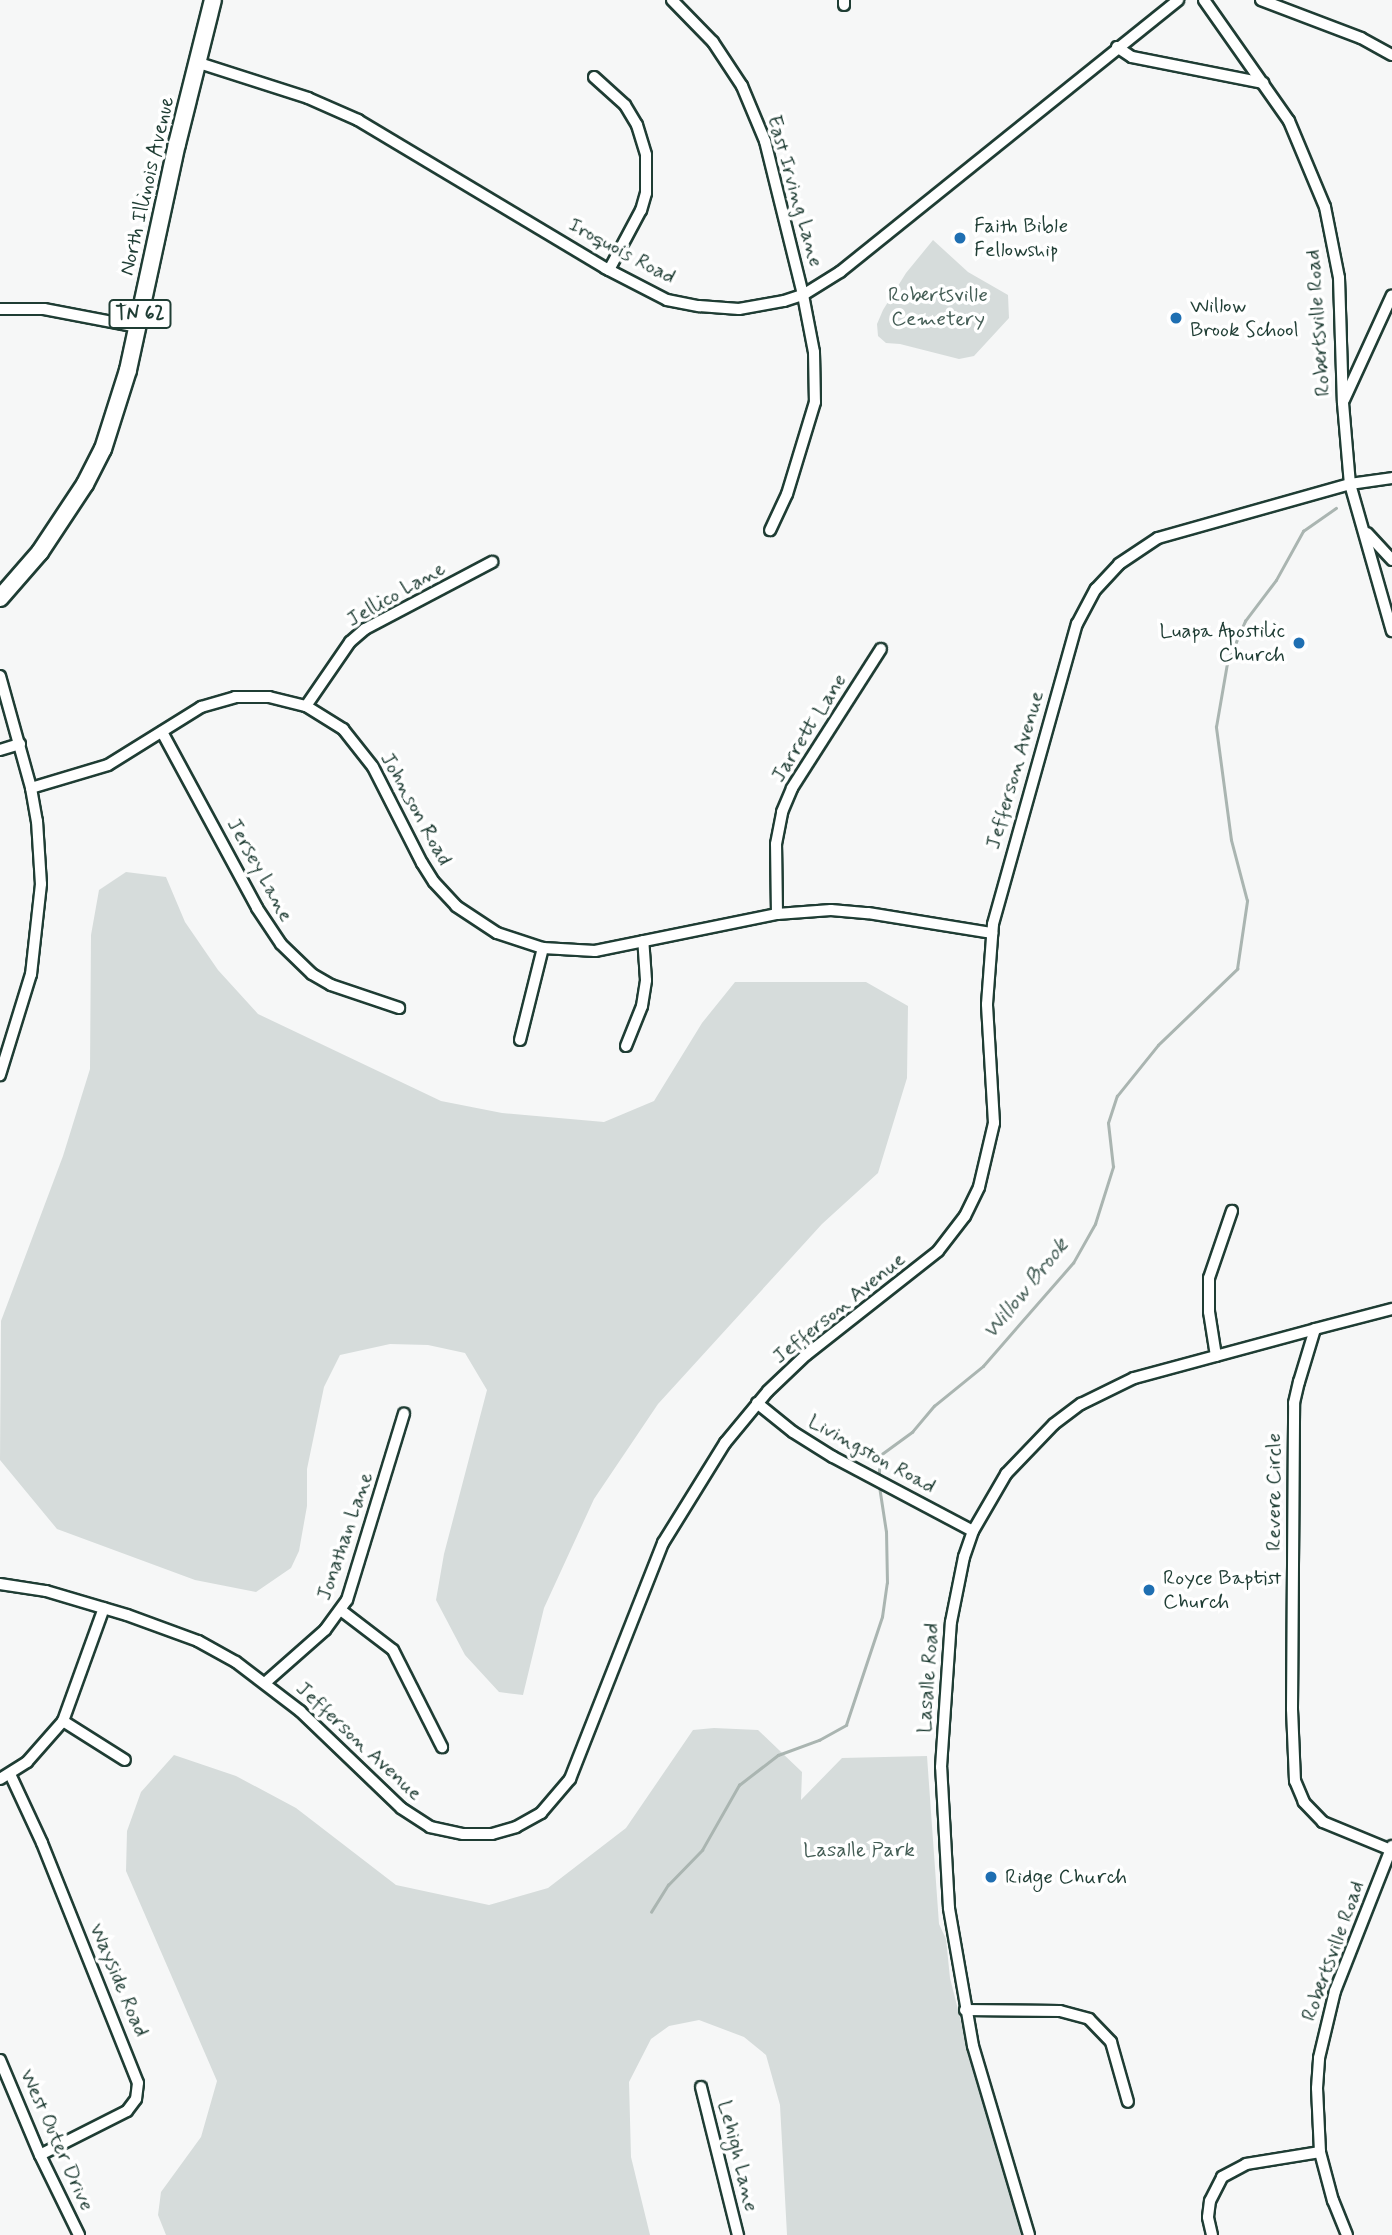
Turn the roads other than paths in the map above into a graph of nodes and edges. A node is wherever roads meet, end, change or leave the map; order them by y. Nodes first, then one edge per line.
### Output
1 (213, 0) edge
2 (672, 0) edge
3 (1178, 0) edge
4 (1204, 0) edge
5 (1261, 0) edge
6 (1117, 47) junction
7 (1392, 55) edge
8 (196, 62) junction
9 (594, 76) dead end
10 (1263, 83) junction
11 (609, 270) junction
12 (803, 295) junction
13 (1392, 295) edge
14 (0, 309) edge
15 (138, 327) junction
16 (1342, 403) junction
17 (1392, 478) edge
18 (1350, 484) junction
19 (770, 530) dead end
20 (1365, 531) junction
21 (1392, 560) edge
22 (492, 562) dead end
23 (0, 598) edge
24 (1392, 631) edge
25 (881, 649) dead end
26 (0, 676) edge
27 (306, 706) junction
28 (162, 732) junction
29 (20, 744) junction
30 (0, 750) edge
31 (31, 788) junction
32 (777, 914) junction
33 (992, 933) junction
34 (643, 941) junction
35 (543, 948) junction
36 (399, 1008) dead end
37 (520, 1040) dead end
38 (626, 1046) dead end
39 (0, 1075) edge
40 (1232, 1211) dead end
41 (1392, 1309) edge
42 (1315, 1329) junction
43 (1216, 1356) junction
44 (757, 1403) junction
45 (404, 1414) dead end
46 (973, 1531) junction
47 (0, 1584) edge
48 (104, 1608) junction
49 (342, 1611) junction
50 (266, 1682) junction
51 (63, 1721) junction
52 (442, 1747) dead end
53 (125, 1760) dead end
54 (5, 1777) edge
55 (1391, 1848) edge
56 (965, 2010) junction
57 (0, 2060) edge
58 (701, 2087) dead end
59 (1128, 2102) dead end
60 (1320, 2152) junction
61 (40, 2155) junction
62 (79, 2235) edge
63 (738, 2235) edge
64 (1029, 2235) edge
65 (1212, 2235) edge
66 (1348, 2235) edge

1 - 8 highway, North Illinois Avenue / TN 62
2 - 12 street, East Irving Lane
3 - 6 street, Iroquois Road
4 - 10 street, Robertsville Road
5 - 7 street
6 - 10 street
6 - 12 street, Iroquois Road
8 - 11 street, Iroquois Road
8 - 15 highway, North Illinois Avenue / TN 62
9 - 11 street
10 - 16 street, Robertsville Road
11 - 12 street, Iroquois Road
12 - 19 street, East Irving Lane
13 - 16 street
14 - 15 street
15 - 23 highway, North Illinois Avenue / TN 62
16 - 18 street, Robertsville Road
17 - 18 street, Jefferson Avenue
18 - 20 street, Robertsville Road
18 - 33 street, Jefferson Avenue
20 - 21 street
20 - 24 street, Robertsville Road
22 - 27 street, Jellico Lane
25 - 32 street, Jarrett Lane
26 - 29 street
27 - 28 street, Johnson Road
27 - 35 street, Johnson Road
28 - 31 street, Johnson Road
28 - 36 street, Jersey Lane
29 - 30 street
29 - 31 street
31 - 39 street
32 - 33 street, Johnson Road
32 - 34 street, Johnson Road
33 - 44 street, Jefferson Avenue
34 - 35 street, Johnson Road
34 - 38 street
35 - 37 street
40 - 43 street
41 - 42 street
42 - 43 street, Lasalle Road
42 - 55 street, Revere Circle
43 - 46 street, Lasalle Road
44 - 46 street, Livingston Road
44 - 50 street, Jefferson Avenue
45 - 49 street, Jonathan Lane
46 - 56 street, Lasalle Road
47 - 48 street, Jefferson Avenue
48 - 50 street, Jefferson Avenue
48 - 51 street
49 - 50 street, Jonathan Lane
49 - 52 street
51 - 53 street
51 - 54 street
54 - 61 street, Wayside Road
55 - 60 street, Robertsville Road
56 - 59 street
56 - 64 street, Lasalle Road
57 - 61 street, West Outer Drive
58 - 63 street, Lehigh Lane
60 - 65 street
60 - 66 street, Robertsville Road
61 - 62 street, West Outer Drive

